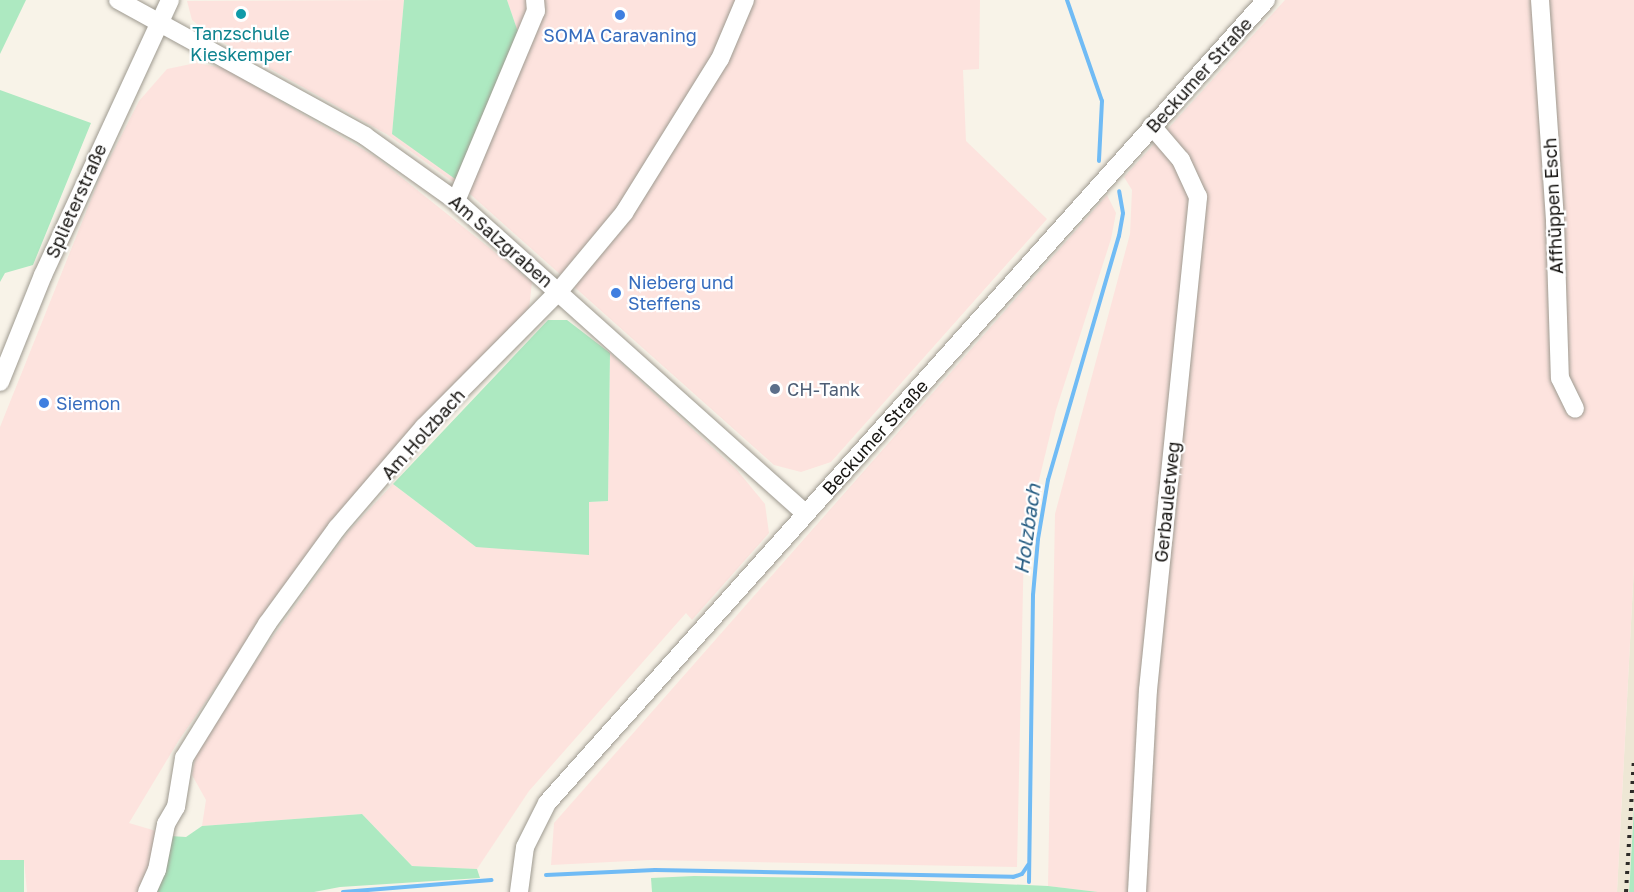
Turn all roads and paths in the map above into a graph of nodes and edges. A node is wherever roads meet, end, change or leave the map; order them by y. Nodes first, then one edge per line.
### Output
1 (118, 0) edge
2 (170, 0) edge
3 (535, 0) edge
4 (745, 0) edge
5 (1540, 0) edge
6 (1262, 1) edge
7 (158, 22) junction
8 (1152, 126) junction
9 (456, 201) junction
10 (559, 291) junction
11 (0, 382) edge
12 (1575, 409) dead end
13 (806, 513) junction
14 (147, 891) edge
15 (519, 892) edge
16 (1137, 892) edge

1 - 7 street
2 - 7 street, Splieterstraße
3 - 9 street
4 - 10 street, Am Holzbach
5 - 12 street, Affhüppen Esch
6 - 8 street, Beckumer Straße
7 - 9 street, Am Salzgraben
7 - 11 street, Splieterstraße
8 - 13 street, Beckumer Straße
8 - 16 street, Gerbauletweg
9 - 10 street, Am Salzgraben
10 - 13 street, Am Salzgraben
10 - 14 street, Am Holzbach
13 - 15 street, Beckumer Straße

